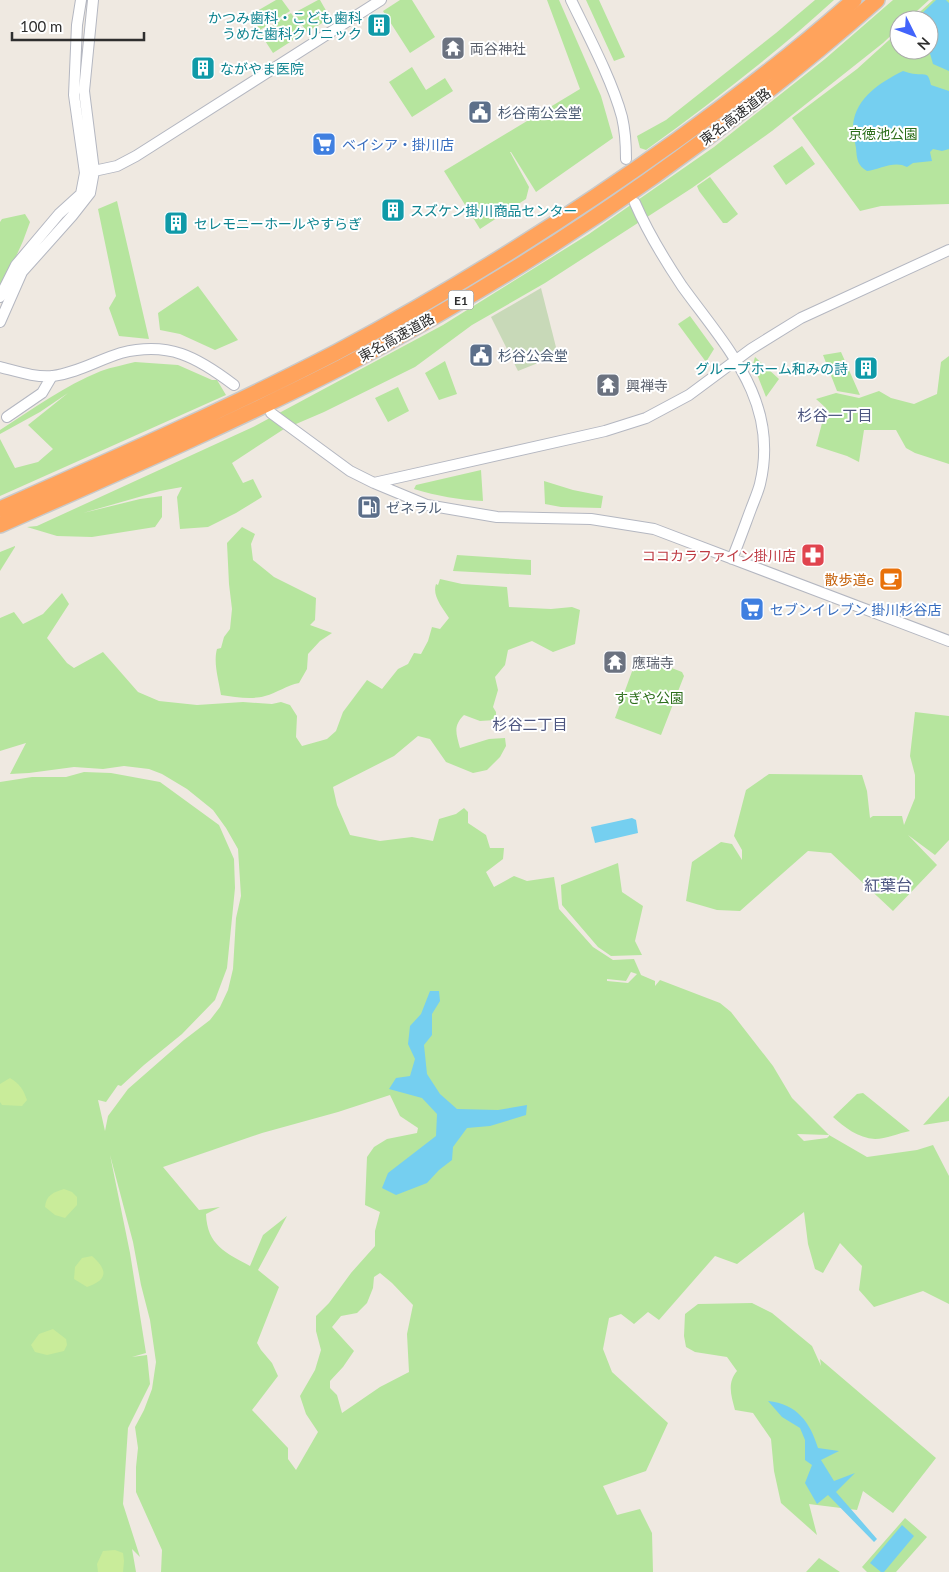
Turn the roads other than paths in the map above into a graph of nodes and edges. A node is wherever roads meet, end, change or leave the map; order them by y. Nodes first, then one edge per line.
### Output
1 (81, 0) edge
2 (93, 0) edge
3 (381, 0) edge
4 (571, 0) edge
5 (877, 0) edge
6 (850, 3) edge
7 (626, 159) dead end
8 (94, 171) junction
9 (635, 203) dead end
10 (949, 250) edge
11 (0, 297) edge
12 (0, 322) edge
13 (736, 359) junction
14 (0, 367) edge
15 (52, 376) junction
16 (234, 385) dead end
17 (271, 413) dead end
18 (7, 417) dead end
19 (374, 483) junction
20 (0, 509) edge
21 (0, 525) edge
22 (732, 559) junction
23 (949, 640) edge

1 - 11 street
2 - 8 street
3 - 8 street
4 - 7 street
5 - 21 highway, 東名高速道路 / E1
6 - 20 highway, 東名高速道路 / E1
8 - 12 street
9 - 13 street
10 - 13 street
13 - 19 street
13 - 22 street
14 - 15 street
15 - 16 street
15 - 18 street
17 - 19 street
19 - 22 street
22 - 23 street

